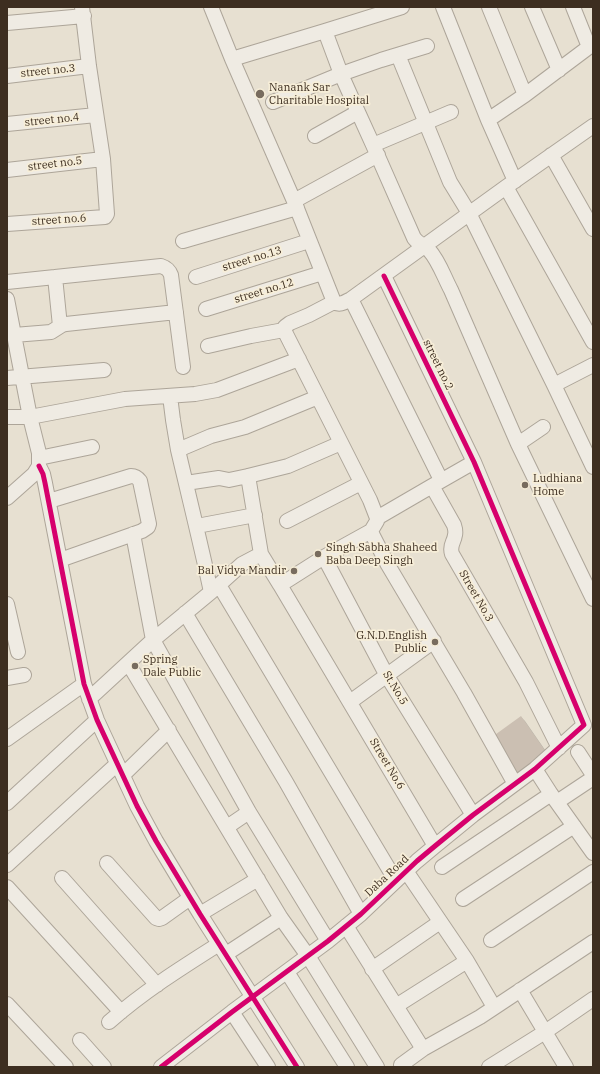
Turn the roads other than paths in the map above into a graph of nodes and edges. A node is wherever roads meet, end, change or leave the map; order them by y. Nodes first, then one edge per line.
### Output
1 (211, 7) edge
2 (402, 7) edge
3 (443, 7) edge
4 (489, 7) edge
5 (532, 7) edge
6 (573, 7) edge
7 (83, 12) edge
8 (7, 23) edge
9 (325, 31) junction
10 (591, 45) edge
11 (427, 46) dead end
12 (398, 55) junction
13 (232, 59) junction
14 (89, 66) junction
15 (558, 70) junction
16 (341, 74) junction
17 (7, 76) edge
18 (525, 95) junction
19 (274, 102) dead end
20 (358, 112) junction
21 (452, 112) dead end
22 (96, 115) junction
23 (488, 120) junction
24 (425, 123) junction
25 (7, 124) edge
26 (593, 126) edge
27 (315, 136) dead end
28 (376, 150) junction
29 (551, 155) junction
30 (103, 159) junction
31 (7, 170) edge
32 (511, 184) junction
33 (295, 205) junction
34 (469, 213) junction
35 (7, 224) edge
36 (593, 229) edge
37 (182, 241) dead end
38 (309, 241) junction
39 (423, 246) junction
40 (322, 274) junction
41 (384, 276) junction
42 (55, 277) junction
43 (196, 277) dead end
44 (7, 282) edge
45 (351, 299) junction
46 (7, 300) edge
47 (334, 302) junction
48 (206, 309) dead end
49 (176, 312) junction
50 (60, 326) junction
51 (284, 330) junction
52 (14, 335) junction
53 (593, 342) edge
54 (208, 346) dead end
55 (12, 349) edge
56 (299, 359) junction
57 (593, 365) edge
58 (183, 367) dead end
59 (104, 370) dead end
60 (22, 377) junction
61 (7, 378) edge
62 (554, 385) junction
63 (170, 396) junction
64 (318, 397) junction
65 (7, 417) edge
66 (30, 417) junction
67 (543, 427) dead end
68 (341, 443) junction
69 (518, 444) junction
70 (92, 447) dead end
71 (178, 450) junction
72 (39, 462) junction
73 (474, 462) junction
74 (593, 467) edge
75 (248, 476) junction
76 (186, 483) junction
77 (361, 483) junction
78 (436, 483) junction
79 (7, 498) edge
80 (49, 501) junction
81 (255, 516) junction
82 (287, 521) dead end
83 (374, 524) junction
84 (197, 526) junction
85 (133, 534) junction
86 (261, 554) junction
87 (324, 557) junction
88 (60, 560) junction
89 (280, 586) junction
90 (215, 588) junction
91 (593, 599) edge
92 (7, 604) edge
93 (185, 613) junction
94 (153, 640) junction
95 (434, 642) junction
96 (18, 652) dead end
97 (128, 663) junction
98 (24, 675) dead end
99 (387, 676) junction
100 (7, 678) edge
101 (84, 684) junction
102 (89, 699) junction
103 (350, 702) junction
104 (97, 720) junction
105 (589, 722) edge
106 (169, 730) junction
107 (7, 739) edge
108 (559, 748) junction
109 (578, 752) dead end
110 (535, 769) junction
111 (120, 770) junction
112 (593, 775) edge
113 (593, 778) edge
114 (515, 784) junction
115 (554, 798) junction
116 (7, 803) edge
117 (250, 812) junction
118 (473, 815) junction
119 (226, 826) junction
120 (574, 826) junction
121 (435, 846) junction
122 (592, 851) edge
123 (107, 863) dead end
124 (7, 866) edge
125 (442, 867) dead end
126 (593, 872) edge
127 (401, 876) junction
128 (62, 878) dead end
129 (258, 879) junction
130 (7, 887) edge
131 (190, 898) junction
132 (463, 899) dead end
133 (200, 914) junction
134 (361, 914) junction
135 (281, 918) junction
136 (440, 922) junction
137 (346, 926) junction
138 (491, 940) dead end
139 (328, 941) junction
140 (593, 942) edge
141 (222, 949) junction
142 (308, 956) junction
143 (467, 961) junction
144 (372, 969) junction
145 (287, 972) junction
146 (157, 985) junction
147 (520, 990) junction
148 (253, 997) junction
149 (593, 999) edge
150 (7, 1004) edge
151 (396, 1006) junction
152 (494, 1007) junction
153 (121, 1012) junction
154 (232, 1012) junction
155 (109, 1022) dead end
156 (545, 1032) junction
157 (80, 1040) dead end
158 (423, 1049) junction
159 (401, 1065) dead end
160 (66, 1067) edge
161 (104, 1067) edge
162 (161, 1067) edge
163 (268, 1067) edge
164 (297, 1067) edge
165 (347, 1067) edge
166 (377, 1067) edge
167 (489, 1067) edge
168 (566, 1067) edge

1 - 13 street
2 - 9 street
3 - 23 street
4 - 18 street
5 - 15 street
6 - 10 street
7 - 8 street
7 - 14 street
9 - 13 street
9 - 16 street
10 - 15 street
11 - 12 street
12 - 16 street
12 - 24 street
13 - 33 street
14 - 17 street, street no.3
14 - 22 street
15 - 18 street
16 - 19 street
16 - 20 street
18 - 23 street
20 - 27 street
20 - 28 street
21 - 24 street
22 - 25 street, street no.4
22 - 30 street
23 - 32 street
24 - 28 street
24 - 34 street
26 - 29 street
28 - 33 street
28 - 39 street
29 - 32 street
29 - 36 street
30 - 31 street, street no.5
30 - 35 street, street no.6
32 - 34 street
32 - 53 street
33 - 37 street
33 - 38 street
34 - 39 street
34 - 62 street
38 - 40 street
38 - 43 street, street no.13
39 - 41 street
39 - 69 street
40 - 47 street
40 - 48 street, street no.12
41 - 45 street
41 - 73 street, street no.2
42 - 44 street
42 - 49 street
42 - 50 street
45 - 47 street
45 - 78 street, Street No.3
46 - 52 street
47 - 51 street
49 - 50 street
49 - 58 street
50 - 52 street
51 - 54 street
51 - 56 street
52 - 55 street
55 - 60 street
56 - 63 street
56 - 64 street
57 - 62 street
59 - 60 street
60 - 61 street
60 - 66 street
62 - 74 street
63 - 66 street
63 - 71 street
64 - 68 street
64 - 71 street
65 - 66 street
66 - 72 street
67 - 69 street
68 - 75 street
68 - 77 street
69 - 91 street
70 - 72 street
71 - 76 street
72 - 79 street
72 - 80 street
73 - 78 street
73 - 105 street, street no.2
75 - 76 street
75 - 81 street
76 - 84 street
77 - 82 street
77 - 83 street
78 - 83 street
78 - 108 street, Street No.3
80 - 85 street
80 - 88 street
81 - 84 street
81 - 86 street
83 - 87 street
83 - 95 street
84 - 90 street
85 - 88 street
85 - 94 street
86 - 89 street, Street No.6
86 - 90 street
87 - 89 street
87 - 99 street, St.No.5
88 - 101 street
89 - 103 street, Street No.6
90 - 93 street
90 - 127 street
92 - 96 street
93 - 94 street
93 - 134 street
94 - 97 street
94 - 117 street
95 - 99 street
95 - 114 street
97 - 102 street
97 - 106 street
98 - 100 street
99 - 103 street
99 - 118 street, St.No.5
101 - 102 street
101 - 107 street
102 - 104 street
103 - 121 street, Street No.6
104 - 111 street
104 - 116 street
105 - 108 street, Daba Road
106 - 111 street
106 - 119 street
108 - 110 street, Daba Road
109 - 112 street
110 - 114 street, Daba Road
110 - 115 street
111 - 124 street
111 - 131 street
113 - 115 street
114 - 118 street, Daba Road
115 - 120 street
115 - 125 street
117 - 119 street
117 - 139 street
118 - 121 street, Daba Road
119 - 129 street
120 - 122 street
120 - 132 street
121 - 127 street, Daba Road
123 - 131 street
126 - 138 street
127 - 134 street, Daba Road
127 - 136 street
128 - 146 street
129 - 133 street
129 - 135 street
130 - 153 street
131 - 133 street
133 - 141 street
134 - 137 street, Daba Road
135 - 141 street
135 - 142 street
136 - 143 street
136 - 144 street
137 - 139 street, Daba Road
137 - 144 street
139 - 142 street, Daba Road
140 - 147 street
141 - 146 street
141 - 148 street
142 - 145 street, Daba Road
142 - 166 street
143 - 151 street
143 - 152 street
144 - 151 street
145 - 148 street, Daba Road
145 - 165 street
146 - 153 street
147 - 152 street
147 - 156 street
148 - 154 street, Daba Road
148 - 164 street
149 - 156 street
150 - 160 street
151 - 158 street
152 - 158 street
153 - 155 street
154 - 162 street, Daba Road
154 - 163 street
156 - 167 street
156 - 168 street
157 - 161 street
158 - 159 street

